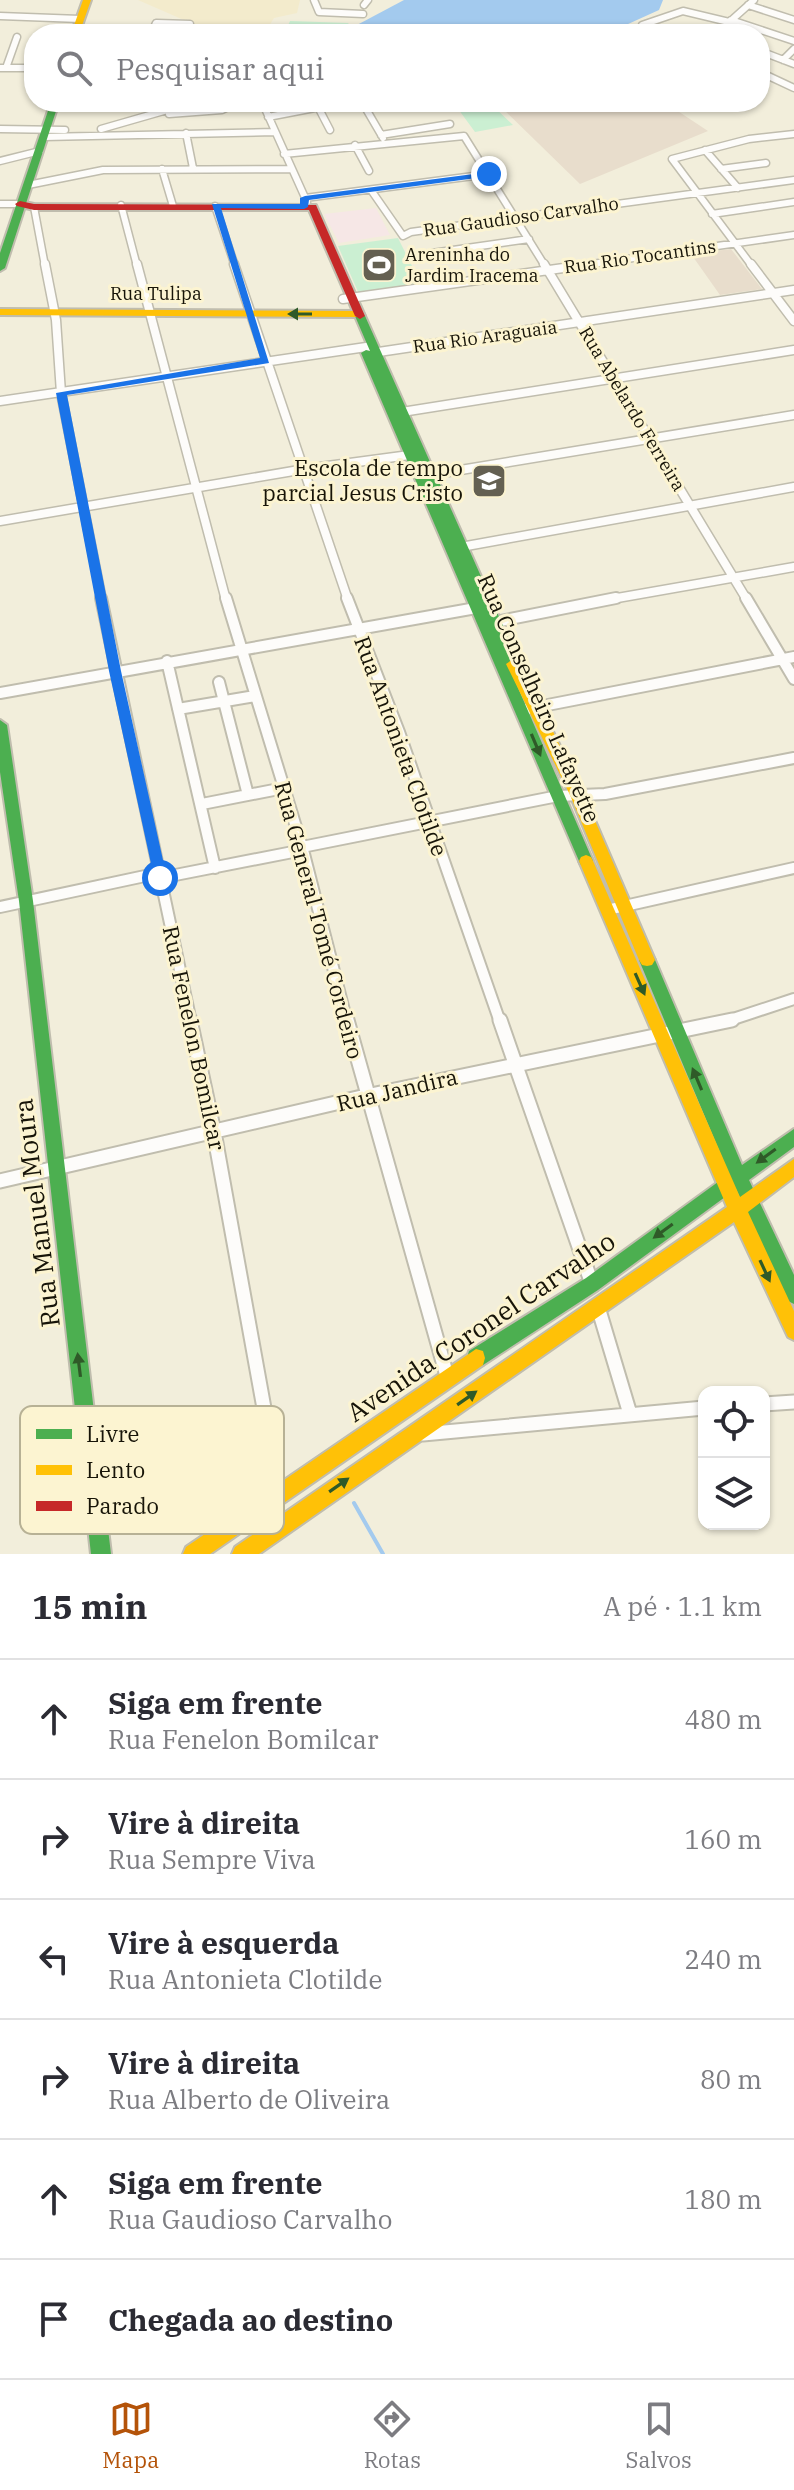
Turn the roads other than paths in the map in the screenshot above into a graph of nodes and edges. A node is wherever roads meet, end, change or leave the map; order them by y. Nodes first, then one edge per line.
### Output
1 (87, 0) edge
2 (754, 0) edge
3 (748, 5) junction
4 (316, 6) edge
5 (353, 7) dead end
6 (693, 13) junction
7 (363, 14) dead end
8 (0, 16) edge
9 (80, 19) junction
10 (794, 20) edge
11 (681, 21) dead end
12 (730, 21) junction
13 (78, 24) edge
14 (156, 24) edge
15 (190, 24) edge
16 (645, 24) edge
17 (727, 24) edge
18 (740, 24) edge
19 (770, 34) edge
20 (17, 37) dead end
21 (794, 41) edge
22 (794, 49) edge
23 (770, 55) edge
24 (783, 60) junction
25 (794, 64) edge
26 (3, 68) edge
27 (24, 68) edge
28 (770, 77) edge
29 (794, 88) edge
30 (52, 112) edge
31 (159, 112) edge
32 (196, 112) edge
33 (266, 112) edge
34 (293, 112) edge
35 (321, 112) edge
36 (368, 112) edge
37 (145, 116) junction
38 (268, 117) junction
39 (450, 124) dead end
40 (0, 129) edge
41 (412, 129) junction
42 (330, 130) dead end
43 (107, 132) junction
44 (275, 132) junction
45 (186, 133) junction
46 (794, 134) edge
47 (383, 138) junction
48 (420, 138) junction
49 (43, 140) junction
50 (355, 145) junction
51 (705, 150) junction
52 (284, 154) junction
53 (0, 161) edge
54 (766, 163) dead end
55 (193, 168) junction
56 (162, 169) junction
57 (291, 169) junction
58 (721, 169) junction
59 (369, 171) dead end
60 (489, 174) junction
61 (794, 182) edge
62 (28, 185) junction
63 (738, 188) junction
64 (371, 190) junction
65 (698, 196) junction
66 (794, 202) edge
67 (0, 204) edge
68 (307, 204) junction
69 (121, 205) junction
70 (27, 206) junction
71 (173, 206) junction
72 (215, 206) junction
73 (712, 214) junction
74 (517, 220) junction
75 (794, 235) edge
76 (529, 239) junction
77 (735, 244) junction
78 (411, 256) dead end
79 (0, 268) edge
80 (548, 270) junction
81 (794, 290) edge
82 (773, 294) junction
83 (348, 298) junction
84 (152, 311) junction
85 (0, 312) edge
86 (53, 312) junction
87 (250, 314) junction
88 (354, 314) junction
89 (794, 321) edge
90 (580, 323) junction
91 (370, 350) junction
92 (794, 350) edge
93 (265, 360) junction
94 (165, 376) junction
95 (615, 378) junction
96 (61, 393) junction
97 (0, 401) edge
98 (402, 412) junction
99 (794, 415) edge
100 (650, 439) junction
101 (414, 454) junction
102 (305, 469) junction
103 (424, 476) junction
104 (198, 487) junction
105 (794, 487) edge
106 (690, 505) junction
107 (82, 506) junction
108 (0, 521) edge
109 (461, 547) junction
110 (794, 567) edge
111 (733, 578) junction
112 (476, 608) junction
113 (490, 623) junction
114 (358, 629) junction
115 (239, 648) junction
116 (794, 657) edge
117 (781, 660) junction
118 (167, 661) junction
119 (115, 671) junction
120 (794, 679) edge
121 (219, 682) dead end
122 (0, 693) edge
123 (255, 696) junction
124 (224, 701) junction
125 (178, 709) junction
126 (527, 709) junction
127 (0, 725) edge
128 (794, 758) edge
129 (284, 788) junction
130 (248, 795) junction
131 (577, 795) junction
132 (558, 796) junction
133 (202, 804) junction
134 (429, 819) junction
135 (303, 848) junction
136 (215, 868) junction
137 (794, 868) edge
138 (159, 876) junction
139 (26, 901) junction
140 (0, 907) edge
141 (615, 908) junction
142 (794, 999) edge
143 (677, 1031) junction
144 (661, 1032) junction
145 (516, 1063) junction
146 (366, 1096) junction
147 (703, 1114) junction
148 (214, 1132) junction
149 (794, 1137) edge
150 (55, 1167) junction
151 (794, 1167) edge
152 (0, 1181) edge
153 (732, 1181) junction
154 (744, 1206) junction
155 (592, 1284) junction
156 (794, 1295) edge
157 (598, 1307) junction
158 (794, 1331) edge
159 (447, 1376) junction
160 (794, 1402) edge
161 (770, 1404) edge
162 (83, 1406) edge
163 (267, 1406) edge
164 (698, 1408) edge
165 (630, 1414) junction
166 (414, 1435) junction
167 (284, 1490) edge
168 (284, 1523) edge
169 (99, 1534) edge
170 (222, 1534) edge
171 (269, 1534) edge
172 (101, 1554) edge
173 (193, 1554) edge
174 (242, 1554) edge

1 - 9 street
2 - 3 street
3 - 10 street
3 - 12 street
4 - 5 street
4 - 7 street
6 - 11 street
6 - 12 street
6 - 16 street
8 - 9 street
9 - 13 street
12 - 17 street
12 - 18 street
14 - 15 street
19 - 21 street
20 - 26 street
22 - 24 street
23 - 24 street
24 - 25 street
26 - 27 street
28 - 29 street
30 - 49 street
31 - 37 street
32 - 37 street
33 - 38 street, Rua Conselheiro Lafayette
34 - 38 street
35 - 42 street
36 - 47 street
37 - 43 street
38 - 44 street, Rua Conselheiro Lafayette
39 - 41 street
40 - 49 street
41 - 47 street
41 - 48 street
43 - 45 street
43 - 49 street
44 - 45 street
44 - 52 street, Rua Conselheiro Lafayette
45 - 55 street
46 - 51 street
47 - 48 street
47 - 50 street
48 - 60 street, Rua Abelardo Ferreira
49 - 53 street
49 - 62 street
50 - 52 street
50 - 59 street
51 - 58 street
51 - 65 street
52 - 57 street, Rua Conselheiro Lafayette
54 - 58 street
55 - 56 street
55 - 57 street
56 - 62 street
56 - 71 street
57 - 68 street, Rua Conselheiro Lafayette
58 - 63 street
60 - 64 street
60 - 74 street, Rua Abelardo Ferreira
61 - 63 street, Rua Gaudioso Carvalho
61 - 65 street, Rua Gaudioso Carvalho
62 - 70 street
63 - 65 street, Rua Gaudioso Carvalho
64 - 68 street
64 - 74 street, Rua Gaudioso Carvalho
65 - 73 street
65 - 74 street, Rua Gaudioso Carvalho
66 - 73 street
67 - 70 street
68 - 72 street
68 - 83 street, Rua Conselheiro Lafayette
69 - 70 street
69 - 71 street
69 - 84 street, Rua General Tomé Cordeiro
70 - 79 street
70 - 86 street, Rua Fenelon Bomilcar
71 - 72 street
72 - 87 street, Rua Antonieta Clotilde
73 - 77 street
74 - 76 street, Rua Abelardo Ferreira
75 - 77 street, Rua Rio Tocantins
76 - 78 street
76 - 80 street, Rua Abelardo Ferreira
77 - 80 street, Rua Rio Tocantins
77 - 82 street
80 - 83 street, Rua Rio Tocantins
80 - 90 street, Rua Abelardo Ferreira
81 - 82 street, Rua Rio Araguaia
82 - 89 street
82 - 90 street, Rua Rio Araguaia
83 - 88 street, Rua Conselheiro Lafayette
84 - 86 street, Rua Tulipa
84 - 87 street, Rua Tulipa
84 - 94 street, Rua General Tomé Cordeiro
85 - 86 street, Rua Tulipa
86 - 96 street, Rua Fenelon Bomilcar
88 -> 87 street, Rua Tulipa
87 - 93 street, Rua Antonieta Clotilde
88 - 91 street, Rua Conselheiro Lafayette
90 - 91 street, Rua Rio Araguaia
90 - 95 street, Rua Abelardo Ferreira
91 - 93 street, Rua Rio Araguaia
91 - 98 street, Rua Conselheiro Lafayette
91 - 101 street, Rua Conselheiro Lafayette
92 - 95 street
93 - 94 street, Rua Rio Araguaia
93 - 102 street, Rua Antonieta Clotilde
94 - 96 street, Rua Rio Araguaia
94 - 104 street, Rua General Tomé Cordeiro
95 - 98 street
95 - 100 street, Rua Abelardo Ferreira
96 - 97 street, Rua Rio Araguaia
96 - 107 street, Rua Fenelon Bomilcar
98 - 101 street, Rua Conselheiro Lafayette
99 - 100 street
100 - 103 street
100 - 106 street, Rua Abelardo Ferreira
101 - 102 street
101 - 103 street, Rua Conselheiro Lafayette
102 - 104 street
102 - 114 street, Rua Antonieta Clotilde
103 - 109 street, Rua Conselheiro Lafayette
103 - 112 street, Rua Conselheiro Lafayette
104 - 107 street
104 - 115 street, Rua General Tomé Cordeiro
105 - 106 street
106 - 109 street
106 - 111 street, Rua Abelardo Ferreira
107 - 108 street
107 - 119 street, Rua Fenelon Bomilcar
109 - 113 street, Rua Conselheiro Lafayette
110 - 111 street
111 - 113 street
111 - 117 street, Rua Abelardo Ferreira
112 - 113 street, Rua Conselheiro Lafayette
112 - 114 street
113 - 126 street, Rua Conselheiro Lafayette
114 - 115 street
114 - 134 street, Rua Antonieta Clotilde
115 - 118 street
115 - 123 street, Rua General Tomé Cordeiro
116 - 117 street
117 - 120 street, Rua Abelardo Ferreira
117 - 126 street
118 - 119 street
118 - 125 street
119 - 122 street
119 - 138 street, Rua Fenelon Bomilcar
121 - 124 street
123 - 124 street
123 - 129 street, Rua General Tomé Cordeiro
124 - 125 street
124 - 130 street
125 - 133 street
126 - 131 street, Rua Conselheiro Lafayette
126 -> 132 street, Rua Conselheiro Lafayette
127 - 139 street, Rua Manuel Moura
128 - 131 street
129 - 130 street
129 - 135 street, Rua General Tomé Cordeiro
130 - 133 street
131 - 132 street
131 - 141 street, Rua Conselheiro Lafayette
132 - 134 street
132 - 141 street, Rua Conselheiro Lafayette
133 - 136 street
134 - 135 street
134 - 145 street, Rua Antonieta Clotilde
135 - 136 street
135 - 146 street, Rua General Tomé Cordeiro
136 - 138 street
137 - 141 street
138 - 139 street
138 - 148 street, Rua Fenelon Bomilcar
139 - 140 street
139 - 150 street, Rua Manuel Moura
141 - 143 street, Rua Conselheiro Lafayette
141 -> 144 street, Rua Conselheiro Lafayette
142 - 143 street, Rua Jandira
143 - 144 street, Rua Jandira
147 -> 143 street, Rua Conselheiro Lafayette
144 - 145 street, Rua Jandira
144 - 147 street, Rua Conselheiro Lafayette
145 - 146 street, Rua Jandira
145 - 155 street, Rua Antonieta Clotilde
146 - 148 street, Rua Jandira
146 - 159 street, Rua General Tomé Cordeiro
147 - 153 street, Rua Conselheiro Lafayette
148 - 150 street, Rua Jandira
148 - 163 street, Rua Fenelon Bomilcar
149 -> 153 street, Avenida Coronel Carvalho
150 - 152 street, Rua Jandira
162 -> 150 street, Rua Manuel Moura
151 - 154 street, Avenida Coronel Carvalho
153 - 154 street, Rua Conselheiro Lafayette
153 -> 155 street, Avenida Coronel Carvalho
154 - 156 street
154 - 157 street, Avenida Coronel Carvalho
154 -> 158 street
155 - 159 street, Avenida Coronel Carvalho
157 - 165 street
166 -> 157 street, Avenida Coronel Carvalho
159 - 167 street, Avenida Coronel Carvalho
160 - 161 street
164 - 165 street
165 - 166 street
168 -> 166 street, Avenida Coronel Carvalho
172 -> 169 street, Rua Manuel Moura
170 - 173 street, Avenida Coronel Carvalho
174 -> 171 street, Avenida Coronel Carvalho

